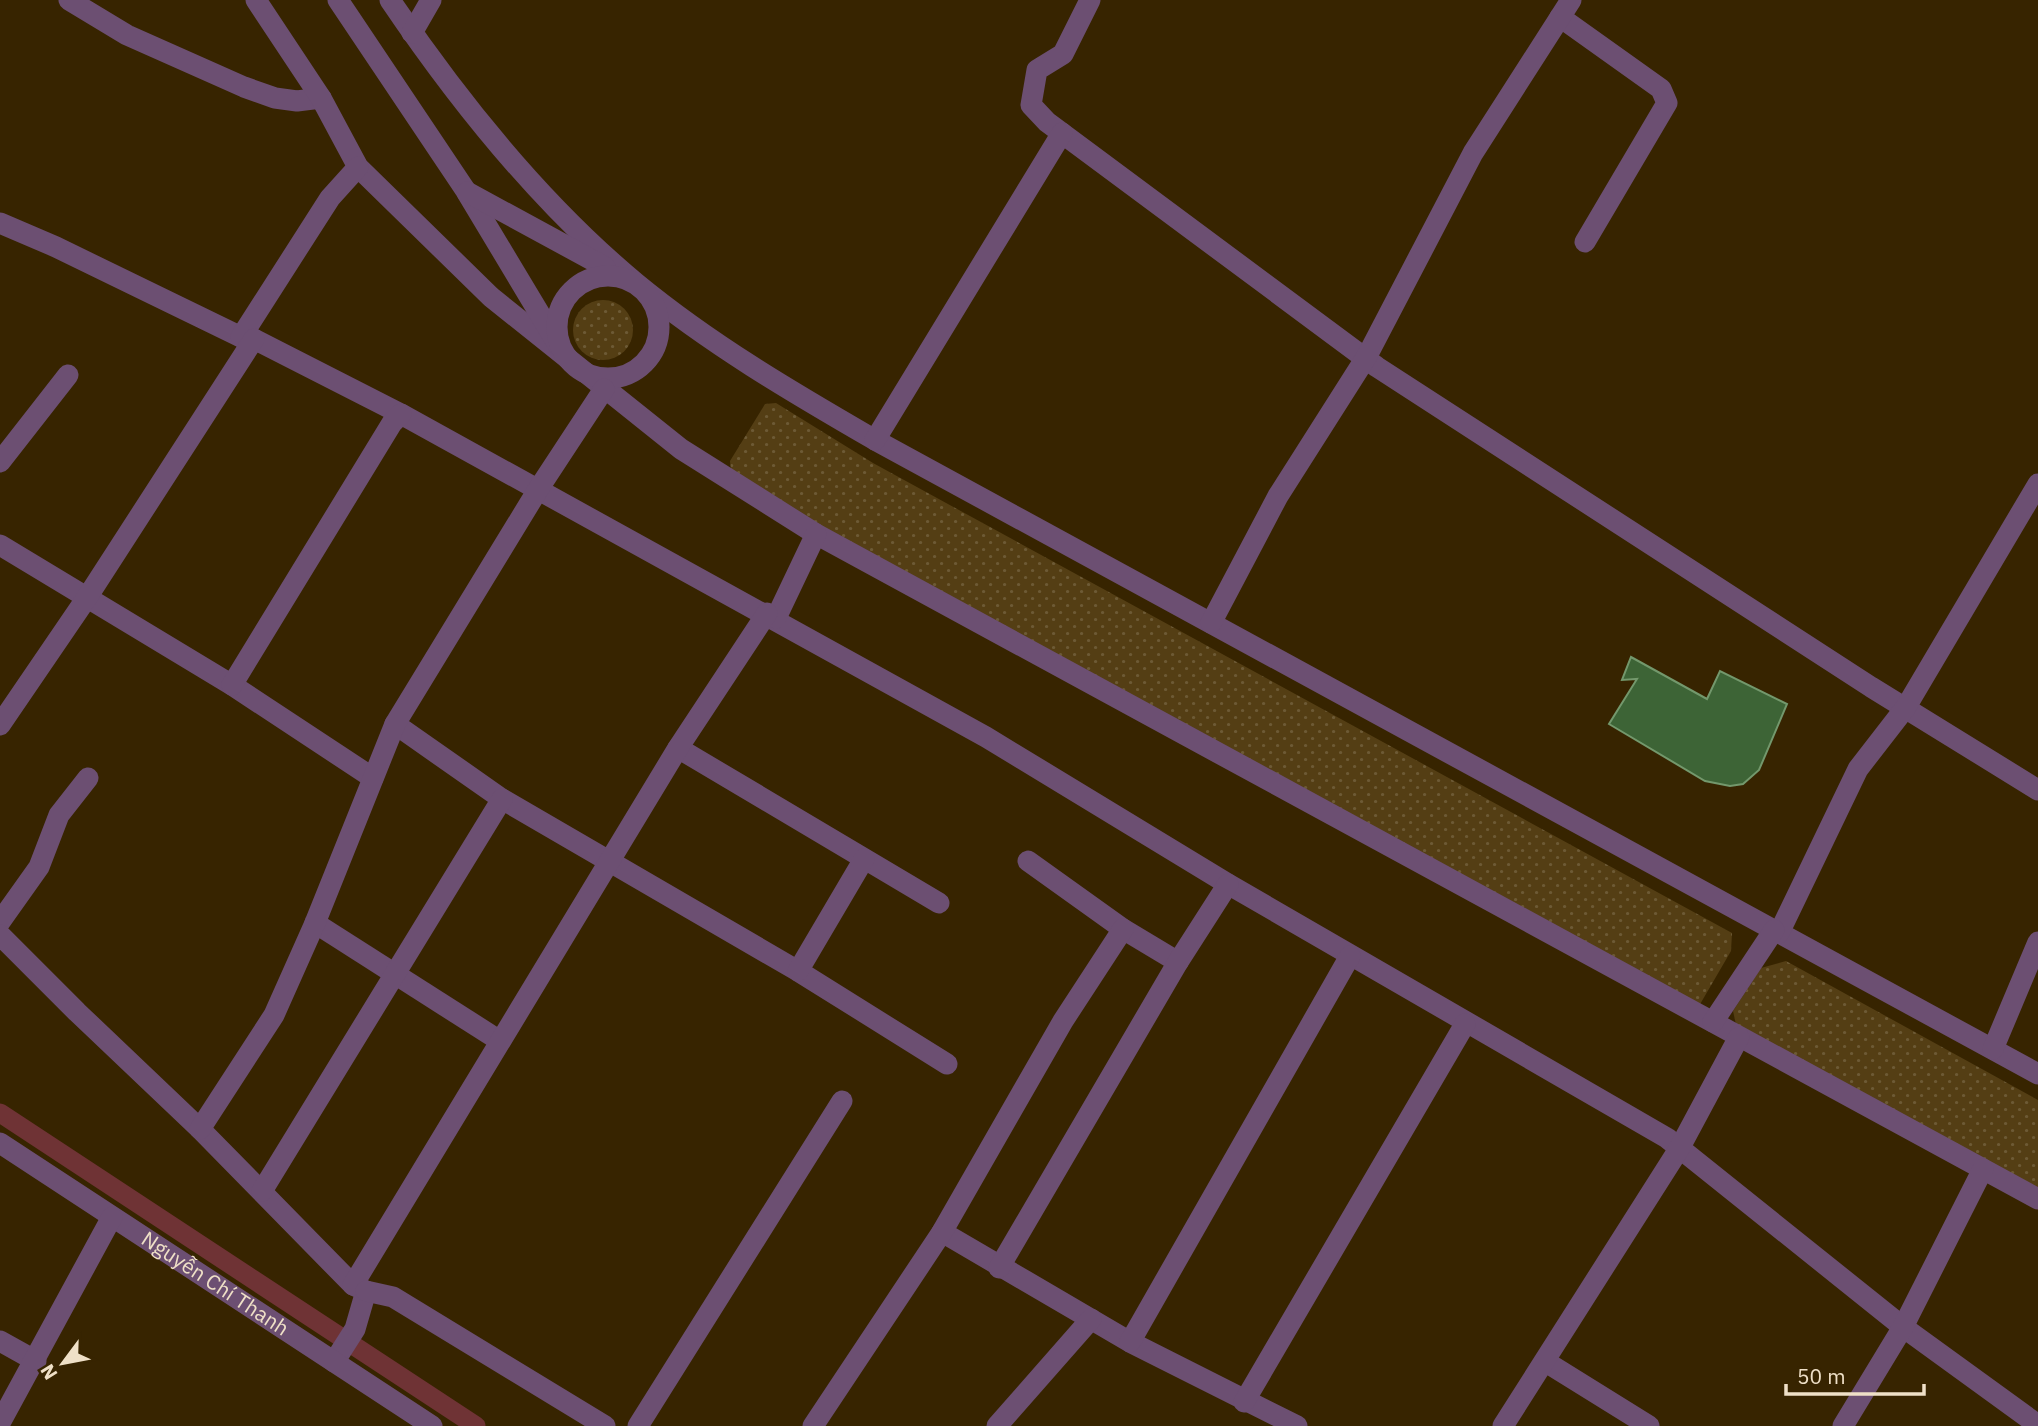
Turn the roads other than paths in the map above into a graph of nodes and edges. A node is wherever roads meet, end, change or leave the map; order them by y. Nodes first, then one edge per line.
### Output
1 (69, 0) edge
2 (256, 0) edge
3 (338, 0) edge
4 (390, 0) edge
5 (431, 0) edge
6 (1090, 0) edge
7 (1565, 8) edge
8 (412, 33) junction
9 (321, 98) junction
10 (1062, 133) junction
11 (358, 167) junction
12 (466, 191) junction
13 (0, 223) edge
14 (1585, 242) dead end
15 (630, 281) junction
16 (247, 338) junction
17 (568, 358) junction
18 (1366, 359) junction
19 (68, 375) dead end
20 (604, 389) junction
21 (401, 414) junction
22 (875, 440) junction
23 (0, 461) edge
24 (2038, 484) edge
25 (539, 488) junction
26 (816, 534) junction
27 (0, 545) edge
28 (88, 596) junction
29 (772, 615) junction
30 (1211, 623) junction
31 (232, 685) junction
32 (1906, 707) junction
33 (395, 724) junction
34 (0, 725) edge
35 (678, 748) junction
36 (88, 778) dead end
37 (373, 778) junction
38 (2036, 784) edge
39 (502, 799) junction
40 (864, 859) junction
41 (1028, 860) dead end
42 (608, 863) junction
43 (1228, 884) junction
44 (939, 903) dead end
45 (0, 922) edge
46 (315, 923) junction
47 (1123, 929) junction
48 (1777, 931) junction
49 (0, 934) edge
50 (2038, 942) edge
51 (1350, 956) junction
52 (1178, 962) junction
53 (798, 971) junction
54 (396, 975) junction
55 (1713, 1022) junction
56 (1465, 1024) junction
57 (1739, 1037) junction
58 (500, 1041) junction
59 (1993, 1049) junction
60 (947, 1064) dead end
61 (2038, 1074) edge
62 (842, 1101) dead end
63 (200, 1129) junction
64 (0, 1143) edge
65 (1679, 1149) junction
66 (1983, 1169) junction
67 (262, 1191) junction
68 (2038, 1199) edge
69 (112, 1217) junction
70 (942, 1232) junction
71 (999, 1268) junction
72 (359, 1288) junction
73 (1091, 1319) junction
74 (1903, 1327) junction
75 (0, 1341) edge
76 (1130, 1342) junction
77 (36, 1361) junction
78 (334, 1362) junction
79 (1546, 1362) junction
80 (1244, 1402) junction
81 (0, 1423) edge
82 (2038, 1425) edge
83 (432, 1426) edge
84 (605, 1426) edge
85 (638, 1426) edge
86 (813, 1426) edge
87 (997, 1426) edge
88 (1297, 1426) edge
89 (1503, 1426) edge
90 (1649, 1426) edge
91 (1843, 1426) edge

1 - 9 street
2 - 9 street
3 - 12 street
4 - 8 street
5 - 8 street
6 - 10 street
7 - 14 street
7 - 18 street
8 - 15 street
9 - 11 street
10 - 18 street
10 - 22 street
11 - 16 street
11 - 17 street
12 - 15 street
12 - 17 street
13 - 16 street
15 - 17 street
15 - 17 street
15 - 22 street
16 - 21 street
16 - 28 street
17 - 20 street
18 - 30 street
18 - 32 street
19 - 23 street
20 - 25 street
20 - 26 street
21 - 25 street
21 - 31 street
22 - 30 street
24 - 32 street
25 - 29 street
25 - 33 street
26 - 29 street
26 - 55 street
27 - 28 street
28 - 31 street
28 - 34 street
29 - 35 street
29 - 43 street
30 - 48 street
31 - 37 street
32 - 38 street
32 - 48 street
33 - 37 street
33 - 39 street
35 - 40 street
35 - 42 street
36 - 45 street
37 - 46 street
39 - 42 street
39 - 54 street
40 - 44 street
40 - 53 street
41 - 47 street
42 - 53 street
42 - 58 street
43 - 51 street
43 - 52 street
46 - 54 street
46 - 63 street
47 - 52 street
47 - 70 street
48 - 55 street
48 - 59 street
49 - 63 street
50 - 59 street
51 - 56 street
51 - 76 street
52 - 71 street
53 - 60 street
54 - 58 street
54 - 67 street
55 - 57 street
56 - 65 street
56 - 80 street
57 - 65 street
57 - 66 street
58 - 72 street
59 - 61 street
62 - 85 street
63 - 67 street
64 - 69 street, Nguyễn Chí Thanh
65 - 74 street
65 - 79 street
66 - 68 street
66 - 74 street
67 - 72 street
69 - 77 street
69 - 78 street, Nguyễn Chí Thanh
70 - 71 street
70 - 86 street
71 - 73 street
72 - 78 street
72 - 84 street
73 - 76 street
73 - 87 street
74 - 82 street
74 - 91 street
75 - 77 street
76 - 80 street
77 - 81 street
78 - 83 street, Nguyễn Chí Thanh
79 - 89 street
79 - 90 street
80 - 88 street

